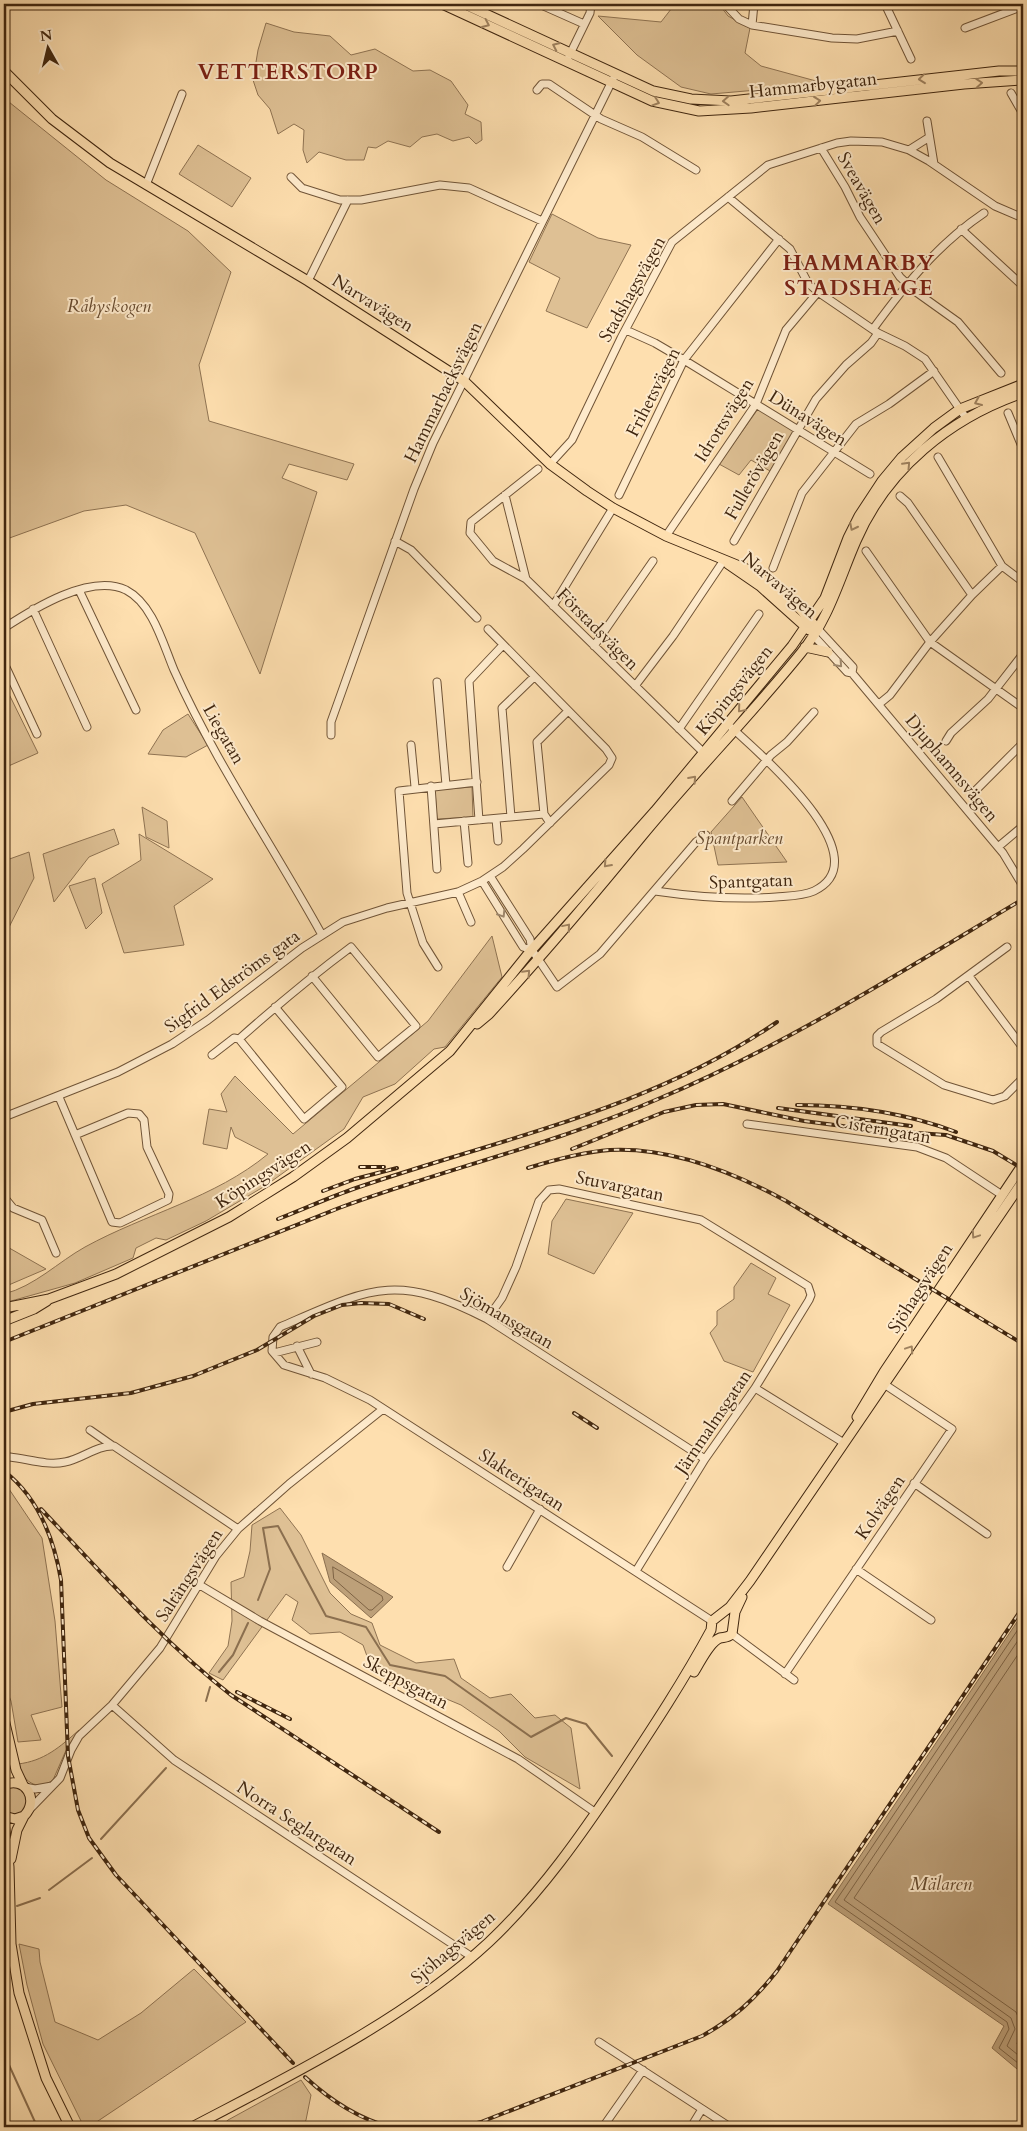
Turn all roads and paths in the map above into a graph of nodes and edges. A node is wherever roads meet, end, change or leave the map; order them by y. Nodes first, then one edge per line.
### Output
1 (442, 4) edge
2 (464, 4) edge
3 (540, 4) edge
4 (592, 4) edge
5 (725, 4) edge
6 (754, 4) edge
7 (885, 4) edge
8 (1023, 6) edge
9 (584, 24) junction
10 (752, 25) junction
11 (965, 28) dead end
12 (898, 31) junction
13 (571, 53) junction
14 (911, 58) dead end
15 (567, 62) junction
16 (1023, 70) edge
17 (4, 71) edge
18 (613, 79) junction
19 (1023, 80) edge
20 (538, 90) dead end
21 (1011, 93) dead end
22 (182, 94) dead end
23 (1023, 114) edge
24 (595, 115) junction
25 (927, 121) dead end
26 (928, 138) junction
27 (820, 148) junction
28 (909, 150) junction
29 (934, 164) junction
30 (696, 170) dead end
31 (291, 177) dead end
32 (146, 185) junction
33 (728, 197) junction
34 (348, 200) junction
35 (984, 213) dead end
36 (1022, 215) edge
37 (542, 221) junction
38 (961, 229) junction
39 (779, 239) junction
40 (308, 281) junction
41 (906, 283) junction
42 (1023, 286) edge
43 (818, 292) junction
44 (626, 330) junction
45 (876, 331) junction
46 (684, 360) junction
47 (934, 371) junction
48 (1001, 372) dead end
49 (464, 381) junction
50 (1023, 384) edge
51 (1023, 393) edge
52 (756, 404) junction
53 (960, 410) junction
54 (1008, 413) dead end
55 (966, 418) junction
56 (797, 429) junction
57 (1023, 449) edge
58 (834, 452) junction
59 (938, 457) dead end
60 (550, 464) junction
61 (538, 470) dead end
62 (870, 474) dead end
63 (620, 494) dead end
64 (505, 495) junction
65 (900, 496) dead end
66 (613, 508) junction
67 (666, 536) junction
68 (395, 541) junction
69 (734, 541) dead end
70 (866, 551) dead end
71 (724, 560) junction
72 (653, 561) dead end
73 (1002, 566) junction
74 (773, 568) dead end
75 (526, 579) junction
76 (1023, 582) edge
77 (79, 590) junction
78 (972, 595) junction
79 (553, 606) junction
80 (33, 609) junction
81 (789, 610) junction
82 (759, 614) dead end
83 (477, 618) dead end
84 (4, 628) edge
85 (812, 628) junction
86 (488, 629) dead end
87 (796, 640) junction
88 (930, 642) junction
89 (503, 645) junction
90 (594, 646) junction
91 (805, 648) junction
92 (828, 652) junction
93 (1023, 654) edge
94 (4, 662) edge
95 (852, 673) junction
96 (783, 674) junction
97 (534, 676) junction
98 (437, 682) dead end
99 (635, 686) junction
100 (997, 690) junction
101 (879, 704) junction
102 (1023, 708) edge
103 (136, 710) dead end
104 (568, 711) junction
105 (814, 712) dead end
106 (87, 727) dead end
107 (732, 728) junction
108 (679, 729) junction
109 (37, 734) dead end
110 (331, 735) dead end
111 (946, 741) dead end
112 (1023, 743) edge
113 (410, 745) dead end
114 (707, 756) junction
115 (768, 761) junction
116 (477, 782) junction
117 (446, 785) junction
118 (431, 786) junction
119 (415, 787) junction
120 (974, 792) dead end
121 (732, 801) dead end
122 (544, 814) junction
123 (511, 817) junction
124 (496, 819) junction
125 (479, 820) junction
126 (464, 821) junction
127 (550, 823) junction
128 (434, 824) junction
129 (1023, 826) edge
130 (706, 835) dead end
131 (498, 841) dead end
132 (998, 847) junction
133 (468, 863) dead end
134 (437, 868) dead end
135 (490, 876) junction
136 (482, 881) junction
137 (1023, 886) edge
138 (655, 891) junction
139 (458, 892) junction
140 (410, 904) junction
141 (471, 922) dead end
142 (322, 934) junction
143 (1007, 947) dead end
144 (532, 950) junction
145 (540, 960) junction
146 (438, 967) dead end
147 (312, 976) junction
148 (969, 976) junction
149 (275, 1007) junction
150 (467, 1032) junction
151 (238, 1039) junction
152 (1023, 1048) edge
153 (212, 1055) dead end
154 (1023, 1078) edge
155 (59, 1097) junction
156 (4, 1117) edge
157 (747, 1124) dead end
158 (76, 1135) junction
159 (1023, 1164) edge
160 (1023, 1181) edge
161 (4, 1197) edge
162 (1006, 1197) junction
163 (56, 1253) dead end
164 (809, 1288) joint
165 (49, 1299) junction
166 (4, 1308) edge
167 (487, 1320) junction
168 (4, 1321) edge
169 (317, 1342) dead end
170 (297, 1346) junction
171 (276, 1355) junction
172 (312, 1374) junction
173 (882, 1383) junction
174 (755, 1388) junction
175 (383, 1409) junction
176 (90, 1430) dead end
177 (844, 1443) junction
178 (114, 1446) junction
179 (10, 1457) dead end
180 (704, 1459) junction
181 (914, 1483) junction
182 (540, 1509) junction
183 (238, 1529) junction
184 (987, 1534) dead end
185 (507, 1568) dead end
186 (856, 1569) junction
187 (636, 1571) junction
188 (750, 1581) junction
189 (198, 1584) junction
190 (721, 1615) junction
191 (931, 1620) dead end
192 (734, 1623) junction
193 (711, 1626) junction
194 (732, 1634) junction
195 (720, 1638) junction
196 (785, 1674) junction
197 (794, 1680) dead end
198 (112, 1705) junction
199 (664, 1712) junction
200 (4, 1719) edge
201 (4, 1753) edge
202 (4, 1777) edge
203 (4, 1784) edge
204 (24, 1786) junction
205 (52, 1786) junction
206 (596, 1813) junction
207 (25, 1814) junction
208 (4, 1816) edge
209 (4, 1822) edge
210 (9, 1867) junction
211 (472, 1957) junction
212 (599, 2042) dead end
213 (643, 2070) junction
214 (702, 2109) junction
215 (70, 2127) edge
216 (192, 2127) edge
217 (603, 2127) edge
218 (691, 2127) edge
219 (730, 2127) edge

1 -> 15 main road
13 -> 2 main road
3 - 9 street
4 - 9 street
5 - 10 street
6 - 10 street
7 - 12 street
8 - 11 street
9 - 13 street
10 - 12 street
12 - 14 street
13 - 15 street
13 - 18 main road
15 - 18 main road
16 -> 18 main road, Hammarbygatan
17 - 32 main road, Narvavägen
18 -> 19 main road, Hammarbygatan
18 - 24 street, Hammarbacksvägen
20 - 24 street
21 - 23 street
22 - 32 street
24 - 30 street
24 - 37 street, Hammarbacksvägen
25 - 26 street
26 - 28 street
26 - 29 street
27 - 28 street, Stadshagsvägen
27 - 33 street, Stadshagsvägen
27 - 41 street, Sveavägen
28 - 29 street, Stadshagsvägen
29 - 36 street, Stadshagsvägen
31 - 34 street
32 - 40 main road, Narvavägen
33 - 39 street
33 - 44 street, Stadshagsvägen
34 - 37 street
34 - 40 street
35 - 38 street, Fullerövägen
37 - 49 street, Hammarbacksvägen
38 - 41 street, Fullerövägen
38 - 42 street
39 - 43 street
39 - 46 street, Frihetsvägen
40 - 49 main road, Narvavägen
41 - 45 street, Fullerövägen
41 - 48 street, Sveavägen
43 - 45 street
43 - 52 street, Idrottsvägen
44 - 46 street, Dünavägen
44 - 60 street, Stadshagsvägen
45 - 47 street
45 - 56 street, Fullerövägen
46 - 52 street, Dünavägen
46 - 63 street, Frihetsvägen
47 - 53 street
47 - 58 street
49 - 60 main road, Narvavägen
49 - 68 street, Hammarbacksvägen
50 -> 53 main road
51 - 55 main road, Köpingsvägen
52 - 56 street, Dünavägen
52 - 67 street, Idrottsvägen
53 - 55 street
53 -> 85 main road
54 - 57 street
85 -> 55 main road, Köpingsvägen
56 - 58 street, Dünavägen
56 - 69 street, Fullerövägen
58 - 62 street, Dünavägen
58 - 74 street
59 - 73 street
60 - 66 main road, Narvavägen
61 - 64 street
64 - 75 street
64 - 75 street
65 - 78 street
66 - 67 main road, Narvavägen
66 - 79 street
67 - 71 main road, Narvavägen
68 - 83 street
68 - 110 street, Hammarbacksvägen
70 - 88 street
71 - 81 main road, Narvavägen
71 - 85 main road, Narvavägen
71 - 99 street
72 - 90 street
73 - 76 street
73 - 78 street
75 - 79 street, Förstadsvägen
77 - 80 street, Liegatan
77 - 103 street
77 - 142 street, Liegatan
78 - 88 street
79 - 90 street, Förstadsvägen
80 - 84 street, Liegatan
80 - 106 street
81 - 85 main road, Narvavägen
81 - 87 main road
82 - 108 street
85 - 87 main road, Köpingsvägen
85 - 91 main road, Köpingsvägen
85 - 92 street, Djuphamnsvägen
85 - 95 street, Djuphamnsvägen
85 - 96 main road
86 - 89 street, Sigfrid Edströms gata
87 -> 107 main road, Köpingsvägen
88 - 100 street
88 - 101 street
89 - 97 street, Sigfrid Edströms gata
89 - 116 street
90 - 99 street, Förstadsvägen
91 - 92 main road
91 - 96 main road, Köpingsvägen
92 -> 95 street, Djuphamnsvägen
93 - 100 street
94 - 109 street
95 - 101 street, Djuphamnsvägen
96 - 107 main road, Köpingsvägen
97 - 104 street, Sigfrid Edströms gata
97 - 123 street
98 - 117 street
99 - 108 street, Förstadsvägen
100 - 102 street
100 - 111 street
101 - 132 street, Djuphamnsvägen
104 - 122 street
104 - 127 street, Sigfrid Edströms gata
105 - 115 street
107 - 114 main road, Köpingsvägen
107 - 115 street, Spantgatan
108 - 114 street, Förstadsvägen
112 - 120 street
113 - 119 street
114 -> 144 main road, Köpingsvägen
145 -> 114 main road, Köpingsvägen
115 - 121 street
115 - 138 street, Spantgatan
116 - 117 street
116 - 125 street
117 - 118 street
118 - 119 street
118 - 128 street
119 - 140 street
122 - 123 street
122 - 127 street
123 - 124 street
124 - 125 street
124 - 131 street
125 - 126 street
126 - 128 street
126 - 133 street
127 - 135 street, Sigfrid Edströms gata
128 - 134 street
129 - 132 street
130 - 138 street
132 - 137 street, Djuphamnsvägen
135 - 136 street, Sigfrid Edströms gata
135 - 144 street
136 - 139 street, Sigfrid Edströms gata
136 -> 144 street
138 - 145 street
139 - 140 street, Sigfrid Edströms gata
139 - 141 street
140 - 142 street, Sigfrid Edströms gata
140 - 146 street
142 - 155 street, Sigfrid Edströms gata
143 - 148 street
144 - 145 street
144 - 150 main road, Köpingsvägen
150 -> 145 main road, Köpingsvägen
147 - 147 street
147 - 149 street
148 - 152 street
148 - 154 street
149 - 151 street
149 - 151 street
150 - 165 main road, Köpingsvägen
151 - 153 street
155 - 156 street, Sigfrid Edströms gata
155 - 158 street
157 - 162 street, Cisterngatan
158 - 158 street
159 - 162 main road, Sjöhagsvägen
160 - 162 main road, Sjöhagsvägen
161 - 163 street
162 - 173 main road, Sjöhagsvägen
164 - 167 street, Stuvargatan
164 - 174 street, Järnmalmsgatan
165 - 166 main road, Köpingsvägen
165 - 168 main road, Köpingsvägen
167 - 171 street, Sjömansgatan
167 - 180 street, Sjömansgatan
169 - 170 street
170 - 171 street
170 - 172 street
171 - 172 street, Slakterigatan
172 - 175 street, Slakterigatan
173 - 177 main road, Sjöhagsvägen
173 - 181 street, Kolvägen
174 - 177 street
174 - 180 street, Järnmalmsgatan
175 - 182 street, Slakterigatan
175 - 183 street, Saltängsvägen
176 - 178 street
177 - 188 main road, Sjöhagsvägen
178 - 179 street
178 - 183 street
180 - 187 street, Järnmalmsgatan
181 - 184 street
181 - 186 street, Kolvägen
182 - 185 street
182 - 187 street, Slakterigatan
183 - 189 street, Saltängsvägen
186 - 191 street
186 - 196 street, Kolvägen
187 - 193 street, Slakterigatan
188 - 190 main road, Sjöhagsvägen
188 - 192 main road, Sjöhagsvägen
189 - 198 street, Saltängsvägen
189 - 206 street, Skeppsgatan
190 - 192 main road
190 - 193 main road, Sjöhagsvägen
192 - 194 main road, Sjöhagsvägen
193 - 195 main road
193 - 199 main road, Sjöhagsvägen
194 - 195 main road
194 - 196 street
195 - 199 main road, Sjöhagsvägen
196 - 197 street
198 - 205 street, Saltängsvägen
198 - 211 street, Norra Seglargatan
199 - 206 main road, Sjöhagsvägen
200 - 204 main road
201 - 202 main road
203 - 204 main road
204 - 205 street
204 - 207 main road
205 - 207 street, Saltängsvägen
206 - 211 main road, Sjöhagsvägen
207 - 208 main road
207 - 210 main road
209 - 210 main road
210 - 215 main road
211 - 216 main road, Sjöhagsvägen
212 - 213 street
213 - 214 street
213 - 217 street
214 - 218 street
214 - 219 street

